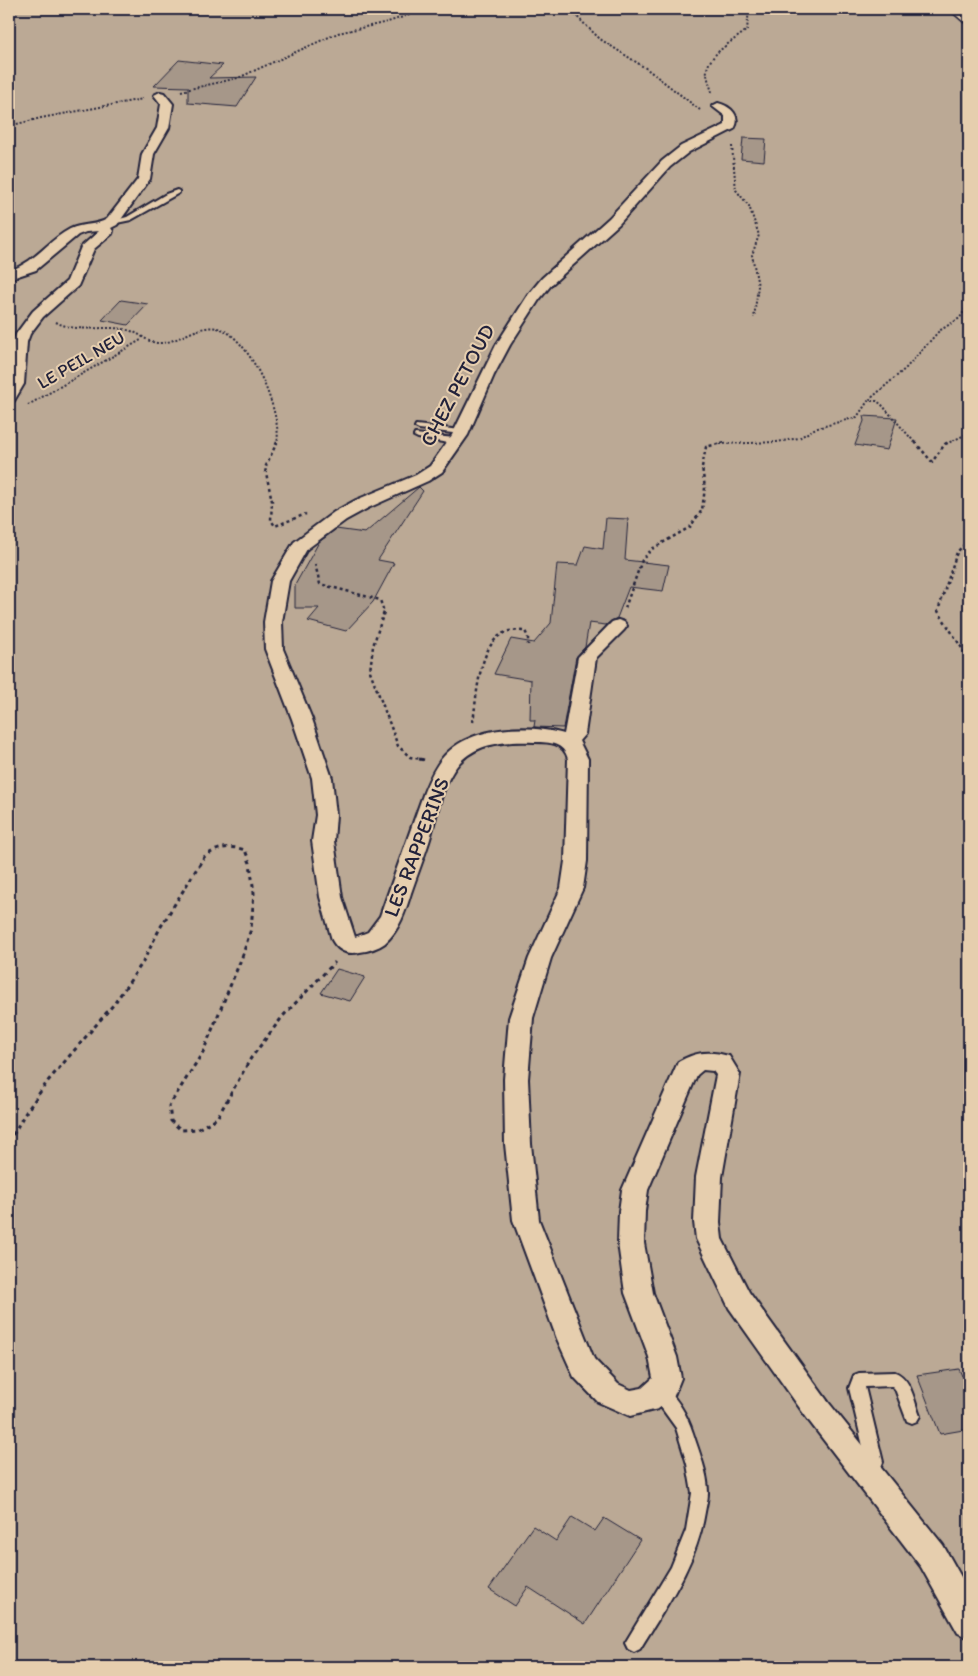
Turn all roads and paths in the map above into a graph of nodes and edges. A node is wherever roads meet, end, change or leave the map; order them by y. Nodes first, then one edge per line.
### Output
1 (427, 9) edge
2 (569, 9) edge
3 (749, 9) edge
4 (955, 9) edge
5 (969, 20) edge
6 (160, 95) junction
7 (718, 106) joint
8 (9, 126) edge
9 (723, 131) junction
10 (177, 192) dead end
11 (107, 224) junction
12 (9, 274) edge
13 (969, 303) edge
14 (46, 308) junction
15 (754, 318) dead end
16 (141, 340) junction
17 (9, 398) edge
18 (868, 401) junction
19 (22, 409) dead end
20 (418, 431) dead end
21 (969, 433) edge
22 (458, 437) junction
23 (311, 537) junction
24 (969, 540) edge
25 (618, 626) joint
26 (528, 645) dead end
27 (969, 659) edge
28 (567, 742) junction
29 (474, 744) junction
30 (448, 766) junction
31 (351, 946) junction
32 (9, 1142) edge
33 (658, 1392) junction
34 (912, 1416) dead end
35 (865, 1470) junction
36 (969, 1622) edge
37 (634, 1643) dead end

1 - 6 path
2 - 9 path
3 - 7 path
4 - 5 street
6 - 8 path
6 - 11 street
7 - 9 street
9 - 15 path
9 - 22 street, CHEZ PETOUD
10 - 11 lane
11 - 12 street
11 - 14 street
13 - 18 path
14 - 16 path
14 - 17 street
16 - 19 path, LE PEIL NEU
16 - 23 path
18 - 21 path
18 - 25 path
20 - 22 lane
22 - 23 street, CHEZ PETOUD
23 - 30 path
23 - 31 street, CHEZ PETOUD
24 - 27 path
25 - 28 street
26 - 29 path
28 - 29 street, LES RAPPERINS
28 - 33 street
29 - 30 street, LES RAPPERINS
30 - 31 street, LES RAPPERINS
31 - 32 path
33 - 35 street
33 - 37 lane
34 - 35 lane
35 - 36 street

